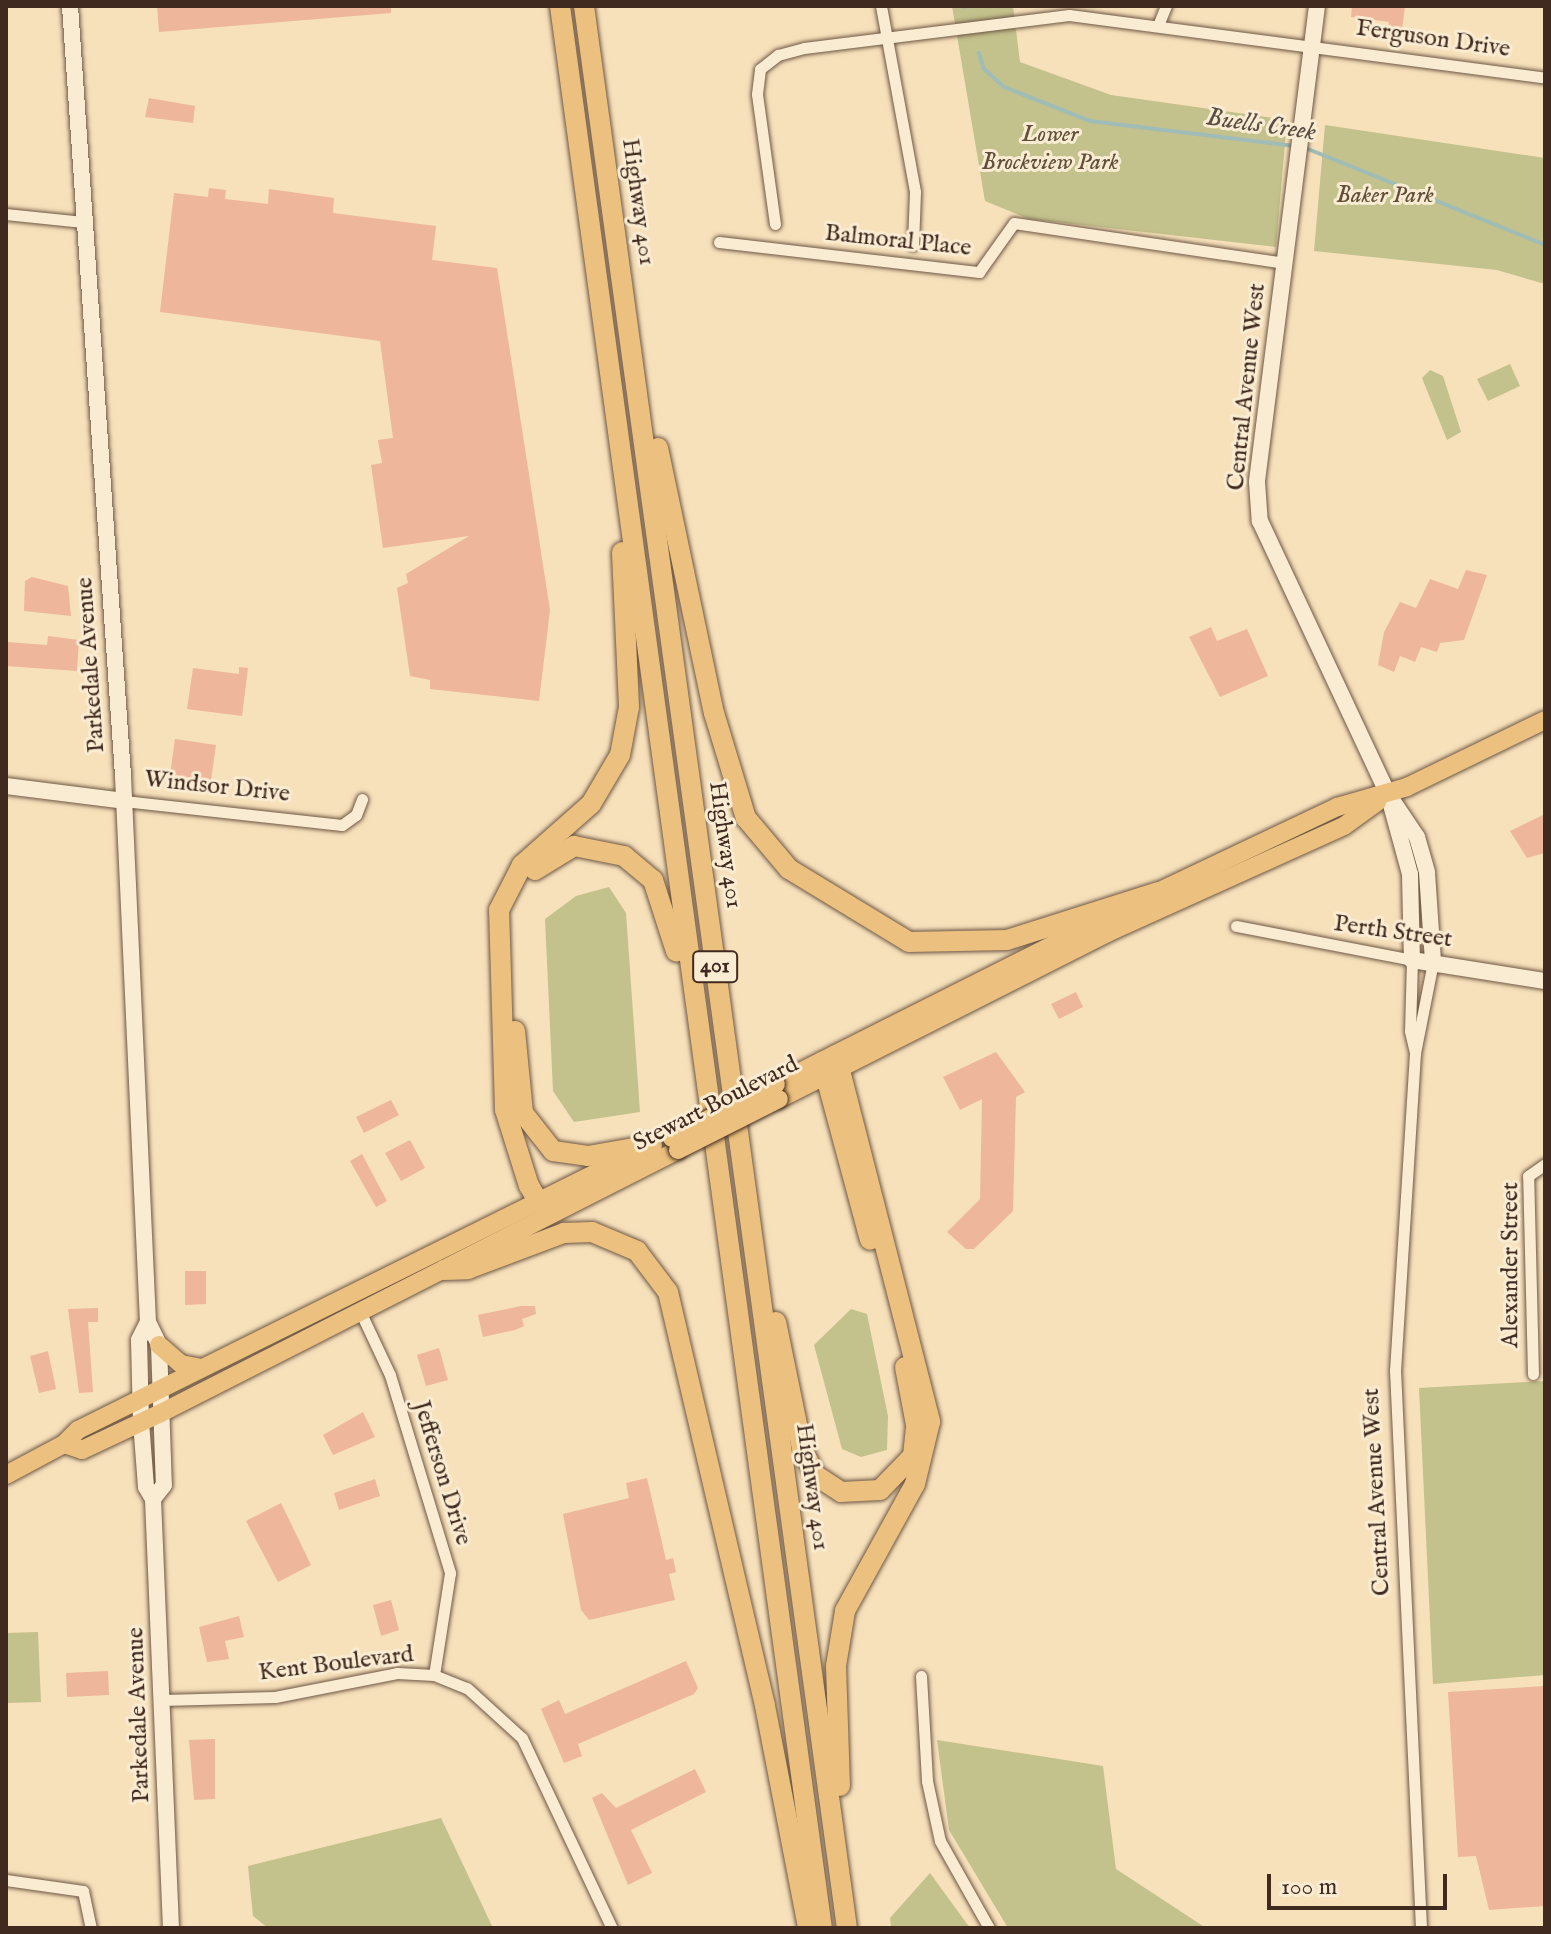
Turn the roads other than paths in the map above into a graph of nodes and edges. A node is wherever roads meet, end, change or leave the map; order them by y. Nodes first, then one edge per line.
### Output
1 (70, 6) edge
2 (560, 6) edge
3 (584, 6) edge
4 (881, 6) edge
5 (1166, 6) edge
6 (1317, 6) edge
7 (1159, 23) junction
8 (890, 36) junction
9 (1312, 45) junction
10 (1545, 78) edge
11 (6, 214) edge
12 (83, 222) junction
13 (775, 224) dead end
14 (719, 242) dead end
15 (913, 245) dead end
16 (1285, 263) junction
17 (629, 321) junction
18 (618, 429) junction
19 (1545, 720) edge
20 (6, 786) edge
21 (1388, 794) junction
22 (362, 799) dead end
23 (124, 801) junction
24 (1158, 892) junction
25 (1236, 926) dead end
26 (1412, 960) junction
27 (1433, 962) junction
28 (1545, 981) edge
29 (1415, 1053) junction
30 (830, 1065) junction
31 (715, 1141) junction
32 (675, 1144) junction
33 (652, 1145) junction
34 (1545, 1164) edge
35 (543, 1207) junction
36 (444, 1270) junction
37 (756, 1271) junction
38 (350, 1292) junction
39 (362, 1314) junction
40 (148, 1322) junction
41 (159, 1345) junction
42 (202, 1368) junction
43 (1533, 1374) dead end
44 (160, 1389) junction
45 (141, 1399) junction
46 (159, 1414) junction
47 (141, 1422) junction
48 (64, 1444) junction
49 (6, 1475) edge
50 (153, 1499) junction
51 (434, 1675) junction
52 (921, 1676) dead end
53 (162, 1700) junction
54 (6, 1880) edge
55 (846, 1919) edge
56 (91, 1928) edge
57 (171, 1928) edge
58 (612, 1928) edge
59 (808, 1928) edge
60 (822, 1928) edge
61 (989, 1928) edge
62 (1421, 1928) edge

1 - 12 street, Parkedale Avenue
2 - 18 highway, Highway 401 / 401
3 - 17 highway, Highway 401 / 401
4 - 8 street
5 - 7 street
6 - 9 street, Central Avenue West
7 - 8 street, Ferguson Drive
7 - 9 street, Ferguson Drive
8 - 13 street, Ferguson Drive
8 - 15 street
9 - 10 street, Ferguson Drive
9 - 16 street, Central Avenue West
11 - 12 street
12 - 23 street, Parkedale Avenue
14 - 16 street, Balmoral Place
16 - 21 street, Central Avenue West
17 - 24 highway
17 - 37 highway, Highway 401 / 401
18 - 31 highway, Highway 401 / 401
18 - 35 highway
19 - 21 main road, Stewart Boulevard
20 - 23 street, Windsor Drive
21 - 24 main road, Stewart Boulevard
21 - 26 street, Central Avenue West
21 - 27 street, Central Avenue West
21 - 30 main road, Stewart Boulevard
22 - 23 street, Windsor Drive
23 - 40 street, Parkedale Avenue
24 - 30 main road, Stewart Boulevard
25 - 26 street, Perth Street
26 - 27 street, Perth Street
26 - 29 street, Central Avenue West
27 - 28 street, Perth Street
27 - 29 street, Central Avenue West
29 - 62 street, Central Avenue West
30 - 32 main road, Stewart Boulevard, bridge
30 - 37 highway
30 - 55 highway
31 - 33 highway
31 - 60 highway, Highway 401 / 401
32 - 33 main road, Stewart Boulevard
32 - 35 main road, Stewart Boulevard
33 - 35 main road, Stewart Boulevard
34 - 43 street, Alexander Street
35 - 36 main road, Stewart Boulevard
35 - 38 main road, Stewart Boulevard
36 - 39 main road, Stewart Boulevard
36 - 59 highway
37 - 55 highway, Highway 401 / 401
38 - 39 street, Jefferson Drive
38 - 42 main road, Stewart Boulevard
39 - 46 main road, Stewart Boulevard
39 - 51 street, Jefferson Drive
40 - 41 street, Parkedale Avenue
40 - 45 street, Parkedale Avenue
41 - 42 main road
41 - 44 street, Parkedale Avenue
42 - 44 main road, Stewart Boulevard
44 - 45 main road, Stewart Boulevard
44 - 46 street, Parkedale Avenue
45 - 47 street, Parkedale Avenue
45 - 48 main road, Stewart Boulevard
46 - 47 main road, Stewart Boulevard
46 - 50 street, Parkedale Avenue
47 - 48 main road, Stewart Boulevard
47 - 50 street, Parkedale Avenue
48 - 49 main road, Stewart Boulevard
50 - 53 street, Parkedale Avenue
51 - 53 street, Kent Boulevard
51 - 58 street, Kent Boulevard
52 - 61 street
53 - 57 street, Parkedale Avenue
54 - 56 street

